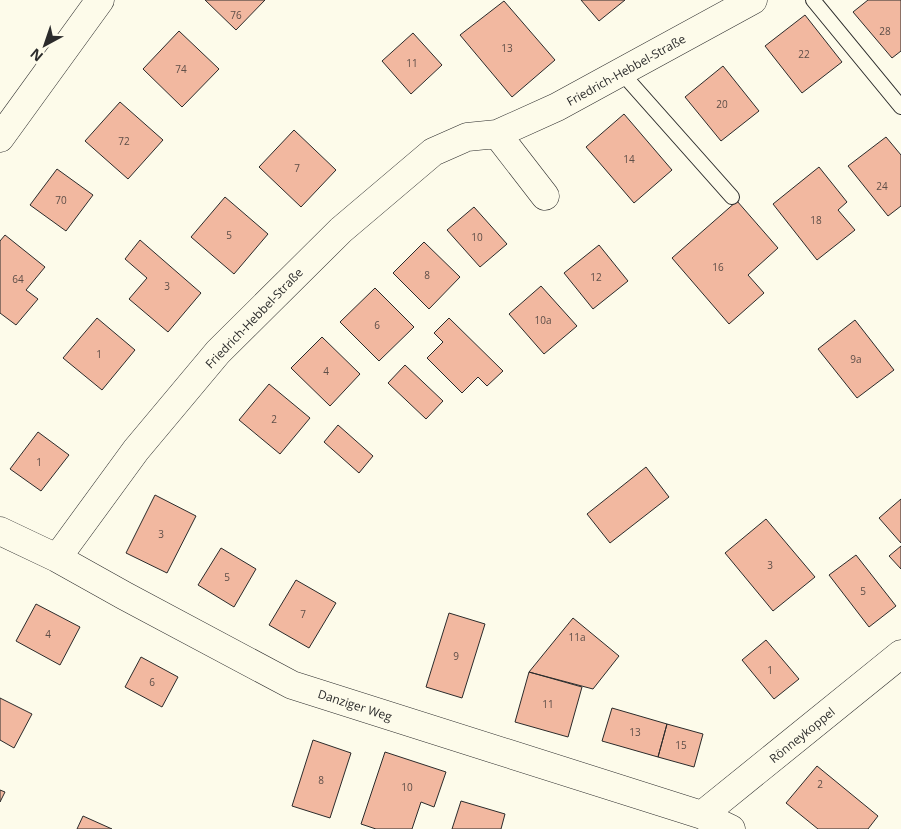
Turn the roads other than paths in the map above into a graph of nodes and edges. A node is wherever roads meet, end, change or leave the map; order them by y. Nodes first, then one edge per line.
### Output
1 (100, 0) edge
2 (753, 0) edge
3 (812, 0) edge
4 (621, 72) junction
5 (901, 107) edge
6 (497, 134) junction
7 (0, 138) edge
8 (546, 196) dead end
9 (732, 197) dead end
10 (0, 532) edge
11 (57, 558) junction
12 (901, 654) edge
13 (702, 815) junction
14 (731, 829) edge

1 - 7 street
2 - 4 street, Friedrich-Hebbel-Straße
3 - 5 lane
4 - 6 street, Friedrich-Hebbel-Straße
4 - 9 lane
6 - 8 street
6 - 11 street, Friedrich-Hebbel-Straße
10 - 11 street, Danziger Weg
11 - 13 street, Danziger Weg
12 - 13 street, Rönneykoppel
13 - 14 street, Danziger Weg

